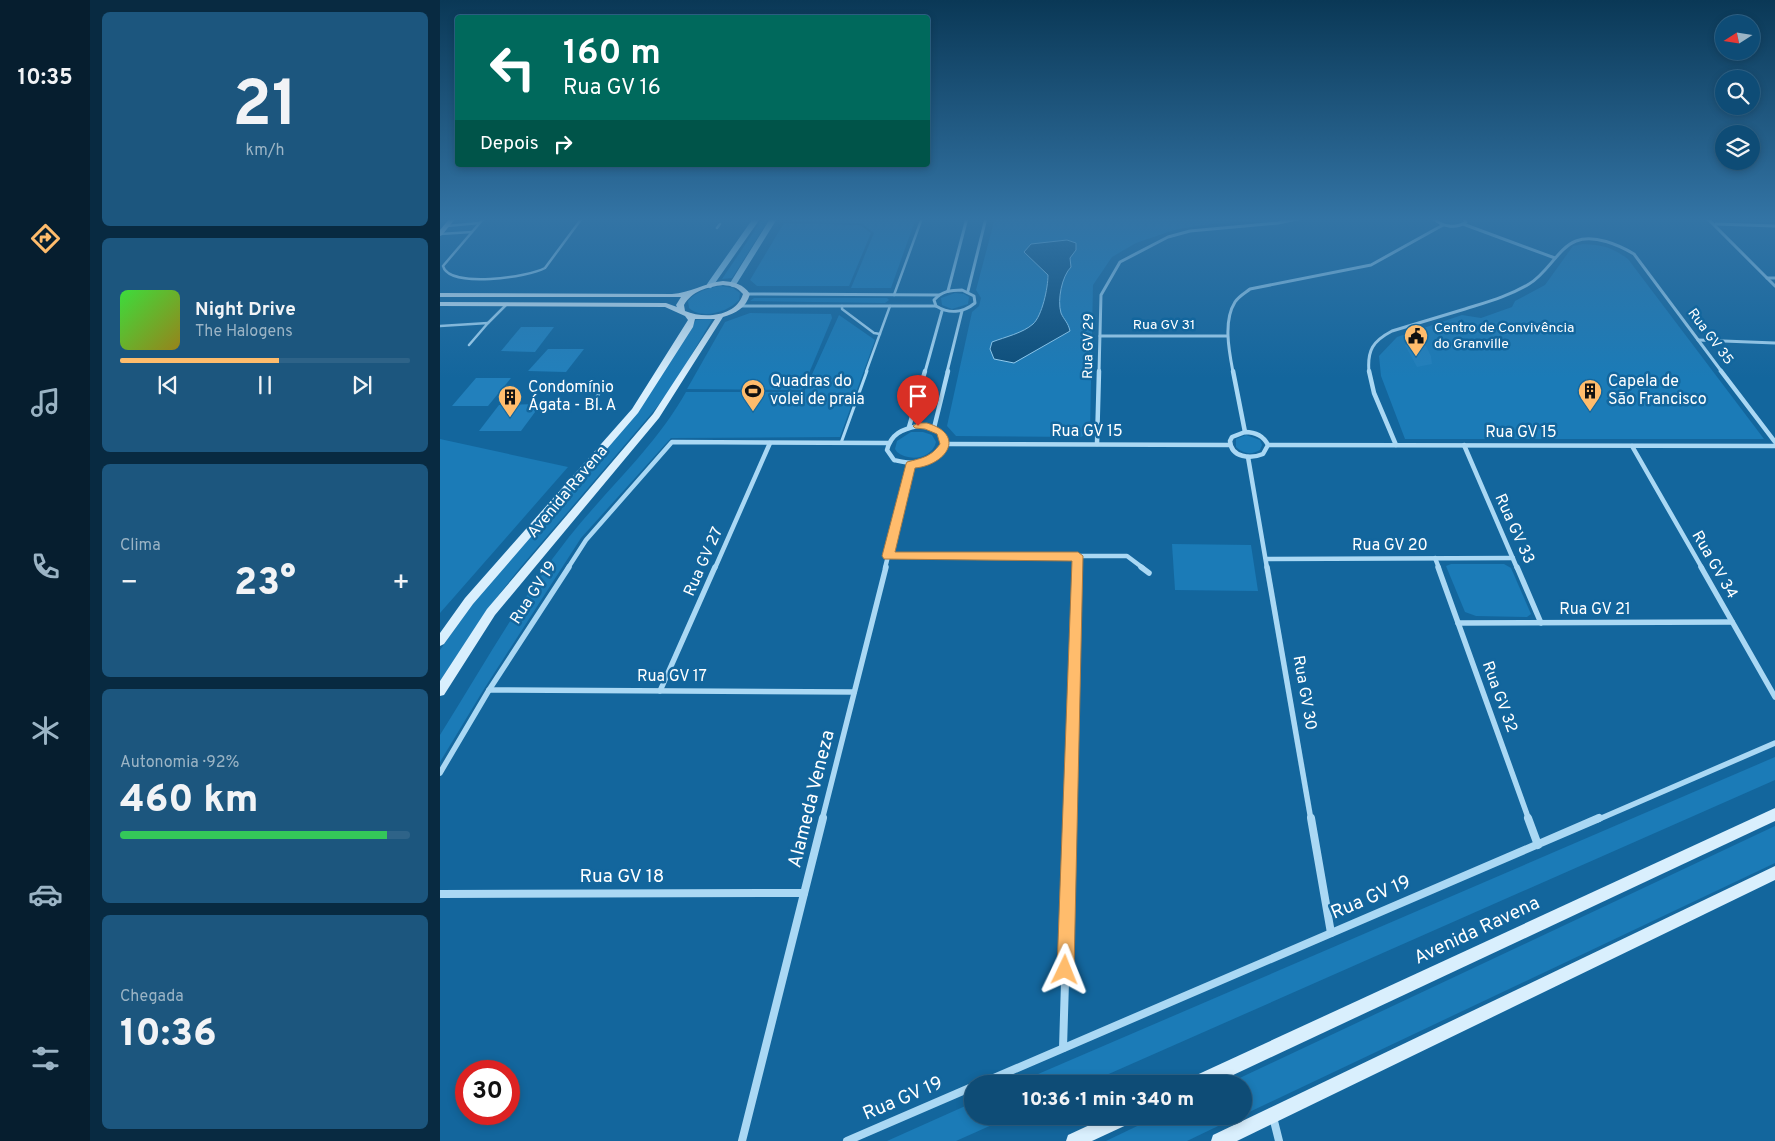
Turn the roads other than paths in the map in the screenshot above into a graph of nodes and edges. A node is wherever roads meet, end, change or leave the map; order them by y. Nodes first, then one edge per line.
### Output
1 (446, 271) edge
2 (538, 271) edge
3 (720, 271) edge
4 (741, 271) edge
5 (902, 271) edge
6 (953, 271) edge
7 (973, 271) edge
8 (1115, 271) edge
9 (1340, 271) edge
10 (1545, 271) edge
11 (1647, 271) edge
12 (1760, 271) edge
13 (1767, 278) junction
14 (1775, 278) edge
15 (733, 284) junction
16 (710, 285) junction
17 (1775, 286) edge
18 (948, 291) junction
19 (968, 291) junction
20 (747, 294) junction
21 (894, 294) junction
22 (440, 295) edge
23 (687, 295) junction
24 (939, 295) junction
25 (440, 304) edge
26 (507, 304) junction
27 (740, 306) junction
28 (842, 306) junction
29 (890, 306) junction
30 (936, 306) junction
31 (942, 310) junction
32 (962, 311) junction
33 (685, 313) junction
34 (721, 315) junction
35 (488, 323) junction
36 (440, 326) edge
37 (880, 334) junction
38 (1100, 336) junction
39 (1227, 336) junction
40 (1698, 340) junction
41 (1775, 342) edge
42 (469, 345) dead end
43 (600, 392) dead end
44 (594, 401) dead end
45 (909, 427) junction
46 (934, 428) junction
47 (1245, 432) junction
48 (770, 443) junction
49 (841, 443) junction
50 (888, 443) junction
51 (945, 444) junction
52 (1098, 444) junction
53 (1775, 444) edge
54 (1230, 445) junction
55 (1268, 445) junction
56 (1396, 445) junction
57 (1464, 445) junction
58 (1632, 446) junction
59 (1248, 457) junction
60 (911, 464) junction
61 (888, 556) junction
62 (1078, 556) junction
63 (1435, 558) junction
64 (1513, 558) junction
65 (1268, 559) junction
66 (1149, 573) dead end
67 (1732, 622) junction
68 (1458, 623) junction
69 (1541, 623) junction
70 (440, 641) edge
71 (489, 690) junction
72 (440, 691) edge
73 (660, 691) junction
74 (854, 692) junction
75 (1775, 697) edge
76 (1775, 743) edge
77 (440, 773) edge
78 (1775, 814) edge
79 (1538, 845) junction
80 (1775, 873) edge
81 (804, 893) junction
82 (440, 894) edge
83 (1331, 933) junction
84 (1063, 1048) junction
85 (1001, 1075) edge
86 (1215, 1075) edge
87 (964, 1090) edge
88 (1273, 1114) junction
89 (1108, 1125) edge
90 (742, 1141) edge
91 (847, 1141) edge
92 (1074, 1141) edge
93 (1218, 1141) edge
94 (1279, 1141) edge

1 - 2 lane
3 - 16 street
4 - 15 street
5 - 21 lane
6 - 18 street
7 - 19 street
8 - 38 street, Rua GV 29
9 - 39 street
10 - 56 street, Rua GV 35
11 - 40 street, Rua GV 35
12 - 13 street
13 - 14 street
13 - 17 street
15 - 16 main road
15 - 20 main road
16 - 23 main road
18 - 19 street
18 - 24 street
19 - 32 street
20 - 21 street
20 - 27 main road
21 - 24 street
21 - 29 street
22 - 23 main road
23 - 33 main road, Avenida Ravena
24 - 30 street
25 - 26 main road
26 - 33 main road
26 - 35 lane
27 - 28 street
27 - 34 main road
28 - 29 street
28 - 37 lane
29 - 30 street
29 - 37 lane
30 - 31 street
31 - 32 street
31 - 45 street
32 - 46 street
33 - 34 main road
33 - 70 main road, Avenida Ravena
34 - 72 main road, Avenida Ravena
35 - 36 lane
35 - 42 lane
37 - 49 lane
38 - 39 street, Rua GV 31
38 - 52 street, Rua GV 29
39 - 47 street
40 - 41 street
40 - 53 street, Rua GV 35
43 - 44 lane
45 - 46 street
45 - 50 street
46 - 51 street
47 - 54 street
47 - 55 street
48 - 49 street
48 - 71 street, Rua GV 19
48 - 73 street, Rua GV 27
49 - 50 street
50 - 60 street
51 - 52 street, Rua GV 15
51 - 60 street
52 - 54 street, Rua GV 15
53 - 58 street, Rua GV 15
54 - 59 street
55 - 56 street, Rua GV 15
55 - 59 street
56 - 57 street, Rua GV 15
57 - 58 street, Rua GV 15
57 - 64 street, Rua GV 33
58 - 67 street, Rua GV 34
59 - 65 street, Rua GV 30
60 - 61 street, Alameda Veneza
61 - 62 street
61 - 74 street, Alameda Veneza
62 - 66 street
62 - 84 street
63 - 64 street, Rua GV 20
63 - 65 street, Rua GV 20
63 - 68 street, Rua GV 32
64 - 69 street, Rua GV 33
65 - 83 street, Rua GV 30
67 - 69 street, Rua GV 21
67 - 75 street, Rua GV 34
68 - 69 street, Rua GV 21
68 - 79 street, Rua GV 32
71 - 73 street, Rua GV 17
71 - 77 street, Rua GV 19
73 - 74 street, Rua GV 17
74 - 81 street, Alameda Veneza
76 - 79 street, Rua GV 19
78 - 86 main road, Avenida Ravena
79 - 83 street, Rua GV 19
80 - 88 main road
81 - 82 street, Rua GV 18
81 - 90 street, Alameda Veneza
83 - 84 street, Rua GV 19
84 - 85 street, Rua GV 19
87 - 91 street, Rua GV 19
88 - 93 main road
88 - 94 street
89 - 92 main road

